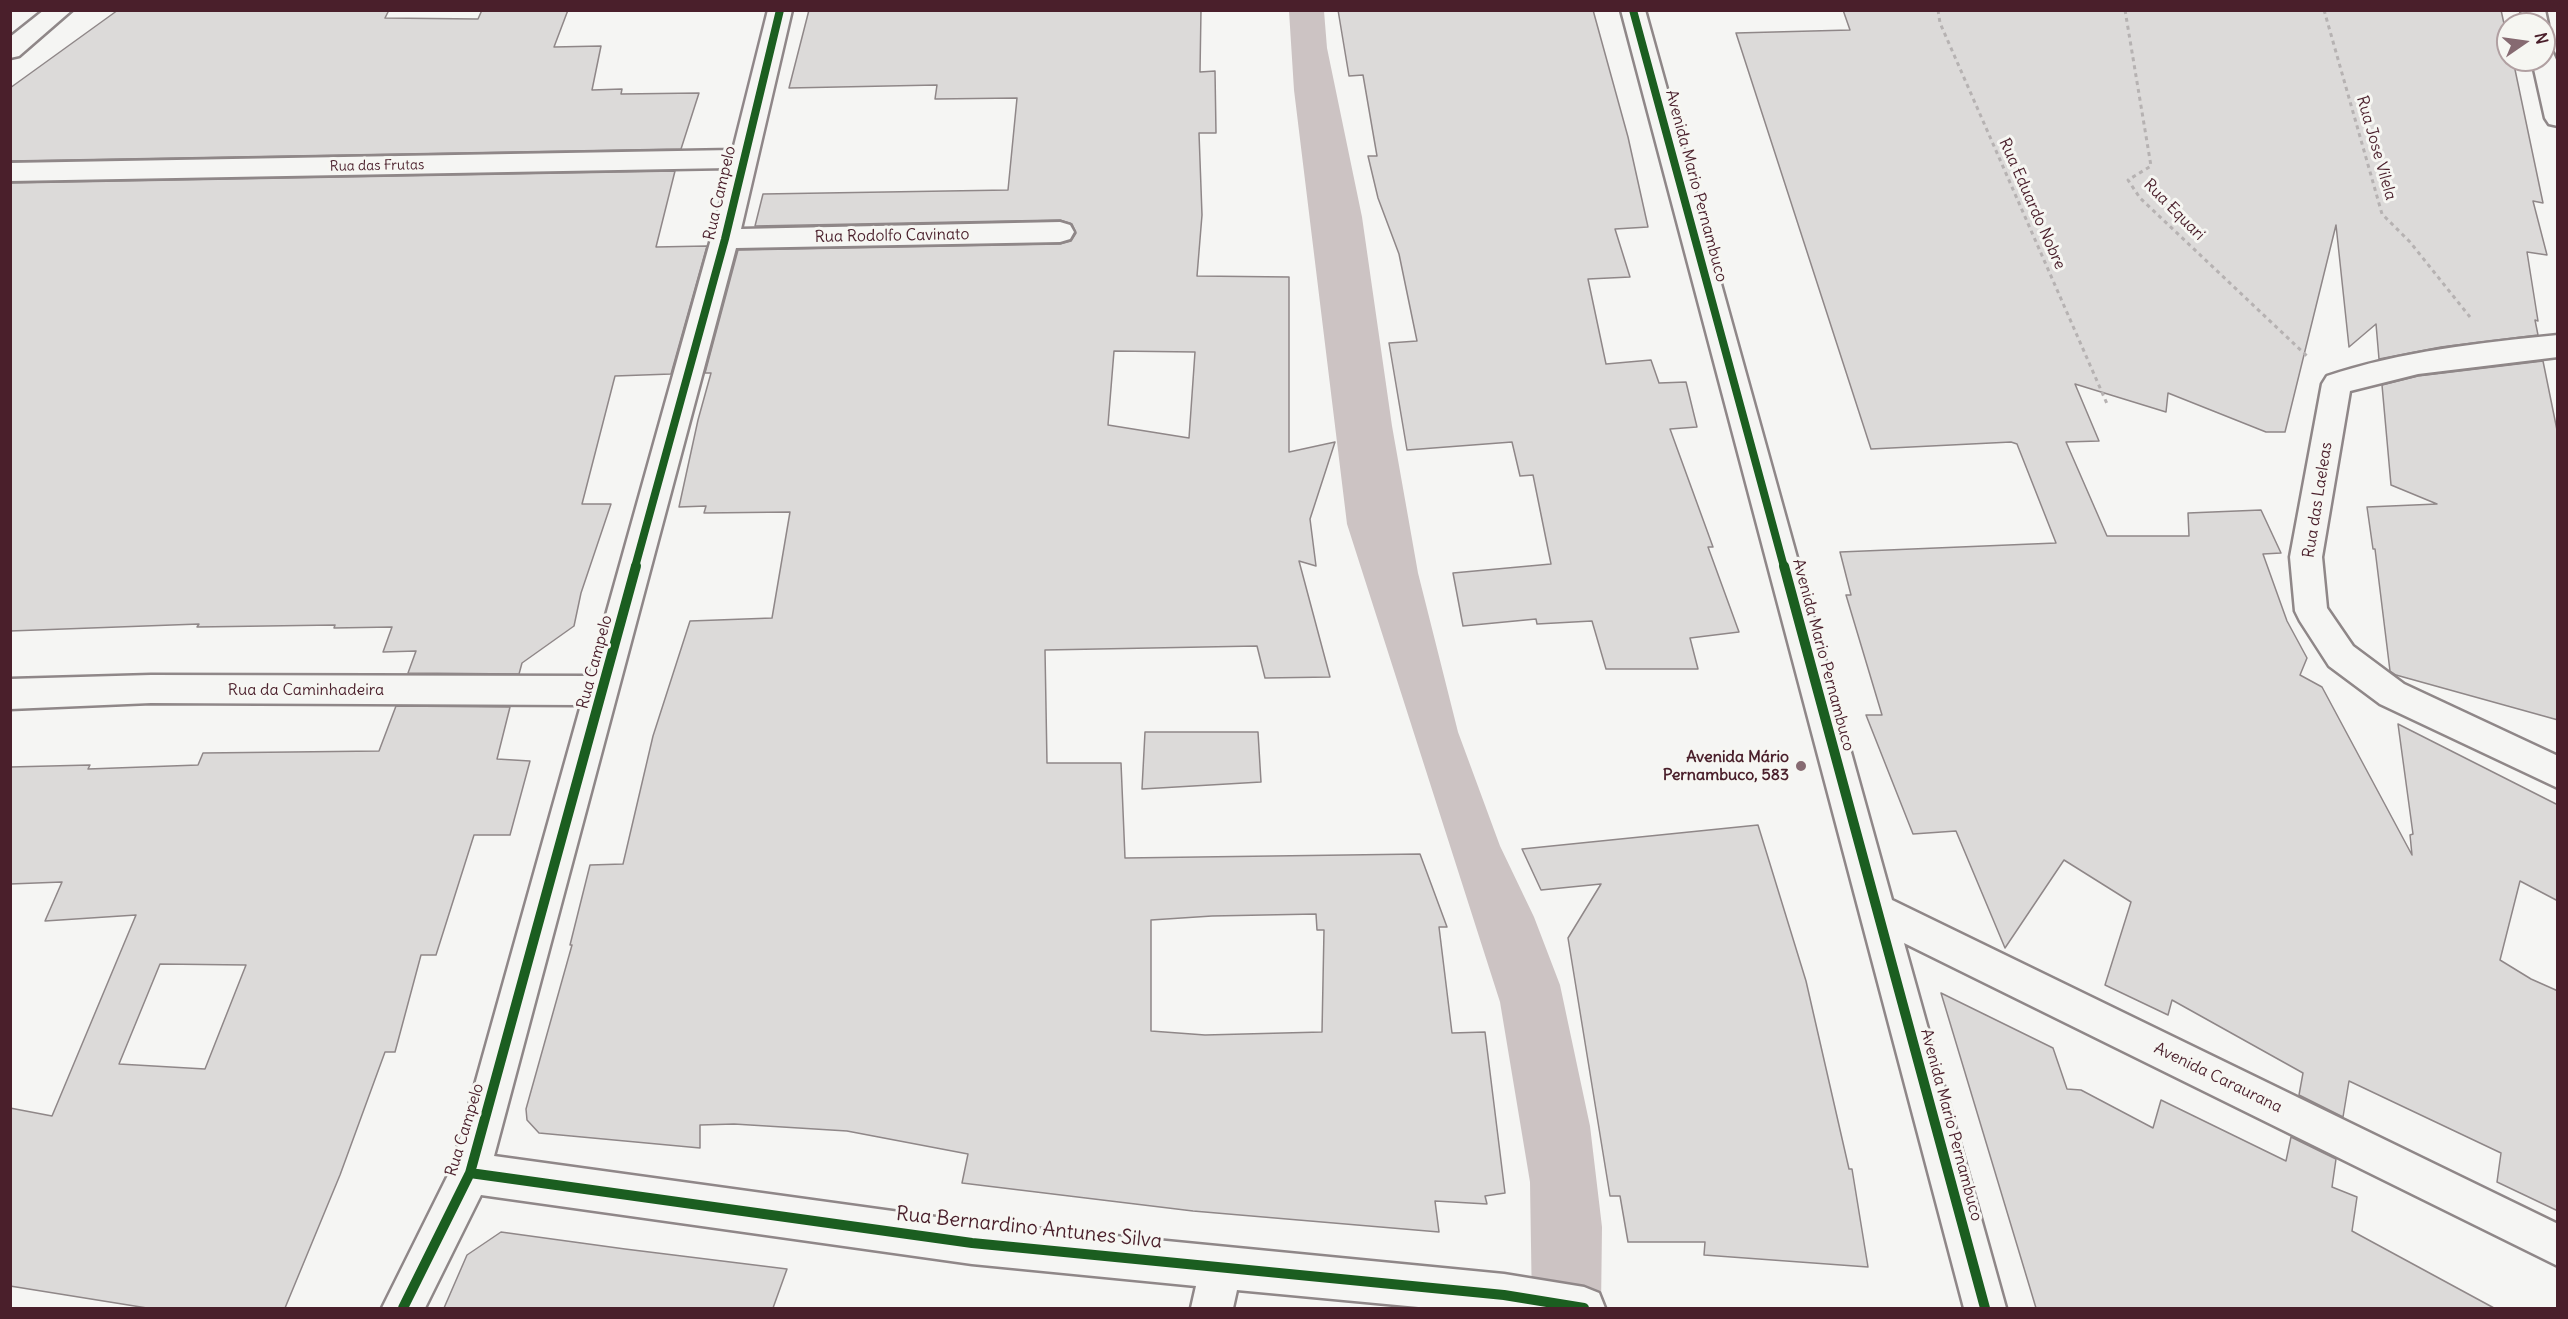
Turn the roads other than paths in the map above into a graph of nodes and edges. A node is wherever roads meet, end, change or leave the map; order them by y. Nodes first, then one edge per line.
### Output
1 (60, 10) edge
2 (780, 10) edge
3 (1633, 10) edge
4 (10, 50) edge
5 (2547, 72) edge
6 (2558, 118) edge
7 (743, 159) junction
8 (10, 172) edge
9 (1060, 232) dead end
10 (725, 239) junction
11 (2558, 346) edge
12 (602, 691) junction
13 (10, 694) edge
14 (2558, 773) edge
15 (1878, 911) junction
16 (471, 1173) junction
17 (2558, 1246) edge
18 (1222, 1266) junction
19 (404, 1308) edge
20 (1212, 1308) edge
21 (1584, 1308) edge
22 (1985, 1308) edge

1 - 4 street
2 - 7 street, Rua Campelo
3 - 15 street, Avenida Mario Pernambuco
5 - 6 street
7 - 8 street, Rua das Frutas
7 - 10 street, Rua Campelo
9 - 10 street, Rua Rodolfo Cavinato
10 - 12 street, Rua Campelo
11 - 14 street, Rua das Laeleas
12 - 13 street, Rua da Caminhadeira
12 - 16 street, Rua Campelo
15 - 17 street, Avenida Caraurana
15 - 22 street, Avenida Mario Pernambuco
16 - 18 street, Rua Bernardino Antunes Silva
16 - 19 street, Rua Campelo
18 - 20 street
18 - 21 street, Rua Bernardino Antunes Silva

